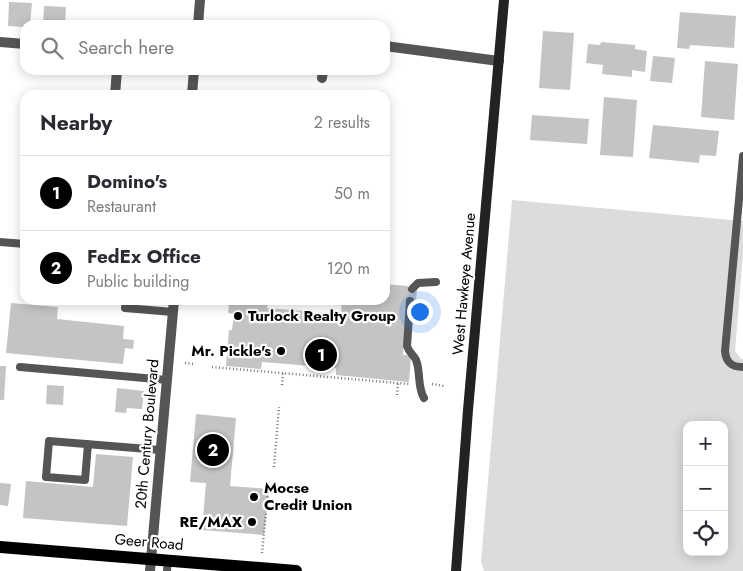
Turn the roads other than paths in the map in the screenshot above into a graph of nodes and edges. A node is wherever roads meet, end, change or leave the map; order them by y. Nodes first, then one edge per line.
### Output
1 (200, 0) edge
2 (504, 0) edge
3 (198, 20) edge
4 (0, 42) edge
5 (20, 44) edge
6 (390, 47) edge
7 (499, 61) junction
8 (117, 75) edge
9 (194, 75) edge
10 (115, 90) edge
11 (192, 90) edge
12 (743, 156) edge
13 (0, 242) edge
14 (20, 244) edge
15 (436, 282) dead end
16 (412, 289) dead end
17 (410, 301) dead end
18 (125, 305) edge
19 (174, 305) edge
20 (173, 312) junction
21 (20, 367) dead end
22 (743, 367) edge
23 (167, 380) junction
24 (424, 398) dead end
25 (88, 444) junction
26 (160, 450) junction
27 (0, 546) edge
28 (151, 565) edge
29 (168, 566) edge
30 (296, 571) edge
31 (456, 571) edge

1 - 3 street
2 - 7 street, West Hawkeye Avenue
4 - 5 street
6 - 7 street
7 - 31 street, West Hawkeye Avenue
8 - 10 street
9 - 11 street
12 - 22 lane
13 - 14 lane
15 - 16 lane
17 - 24 lane
18 - 20 lane
19 - 20 street, 20th Century Boulevard
20 - 23 street, 20th Century Boulevard
21 - 23 lane
23 - 26 street, 20th Century Boulevard
25 - 25 lane
25 - 26 lane
26 - 28 street, 20th Century Boulevard
27 - 28 main road, Geer Road
28 - 29 main road, Geer Road
29 - 30 main road, Geer Road

